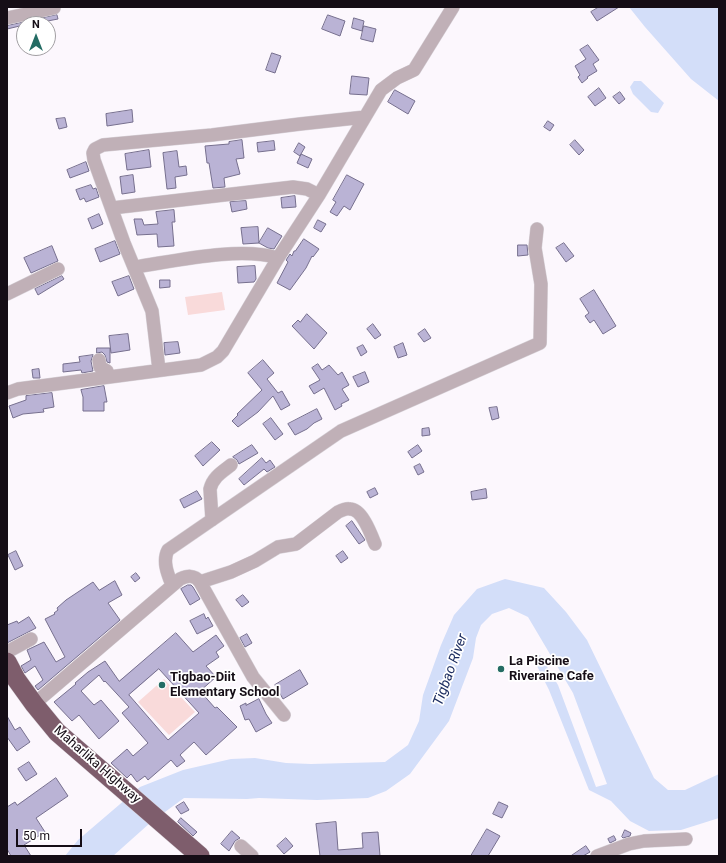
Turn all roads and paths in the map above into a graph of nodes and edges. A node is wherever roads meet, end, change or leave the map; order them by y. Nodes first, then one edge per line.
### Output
1 (453, 7) edge
2 (54, 8) edge
3 (7, 18) edge
4 (365, 117) junction
5 (319, 195) junction
6 (112, 208) junction
7 (537, 229) dead end
8 (278, 258) junction
9 (135, 267) junction
10 (58, 269) dead end
11 (7, 294) edge
12 (99, 360) dead end
13 (159, 370) junction
14 (108, 377) junction
15 (7, 393) edge
16 (231, 465) dead end
17 (212, 520) junction
18 (375, 544) dead end
19 (200, 582) junction
20 (172, 585) junction
21 (31, 639) dead end
22 (7, 652) edge
23 (7, 662) edge
24 (34, 704) junction
25 (284, 715) dead end
26 (686, 839) dead end
27 (241, 846) dead end
28 (200, 856) edge
29 (252, 856) edge
30 (597, 856) edge

1 - 4 street
2 - 3 street
4 - 5 street
4 - 6 street
5 - 6 street
5 - 8 street
6 - 9 street
7 - 17 street
8 - 9 street
8 - 13 street
9 - 13 street
10 - 11 street
12 - 14 street
13 - 14 street
14 - 15 street
16 - 17 street
17 - 20 street
18 - 19 street
19 - 20 street
19 - 25 street
20 - 24 street
21 - 22 street
23 - 24 highway, Maharlika Highway
24 - 28 highway, Maharlika Highway
26 - 30 street
27 - 29 street

